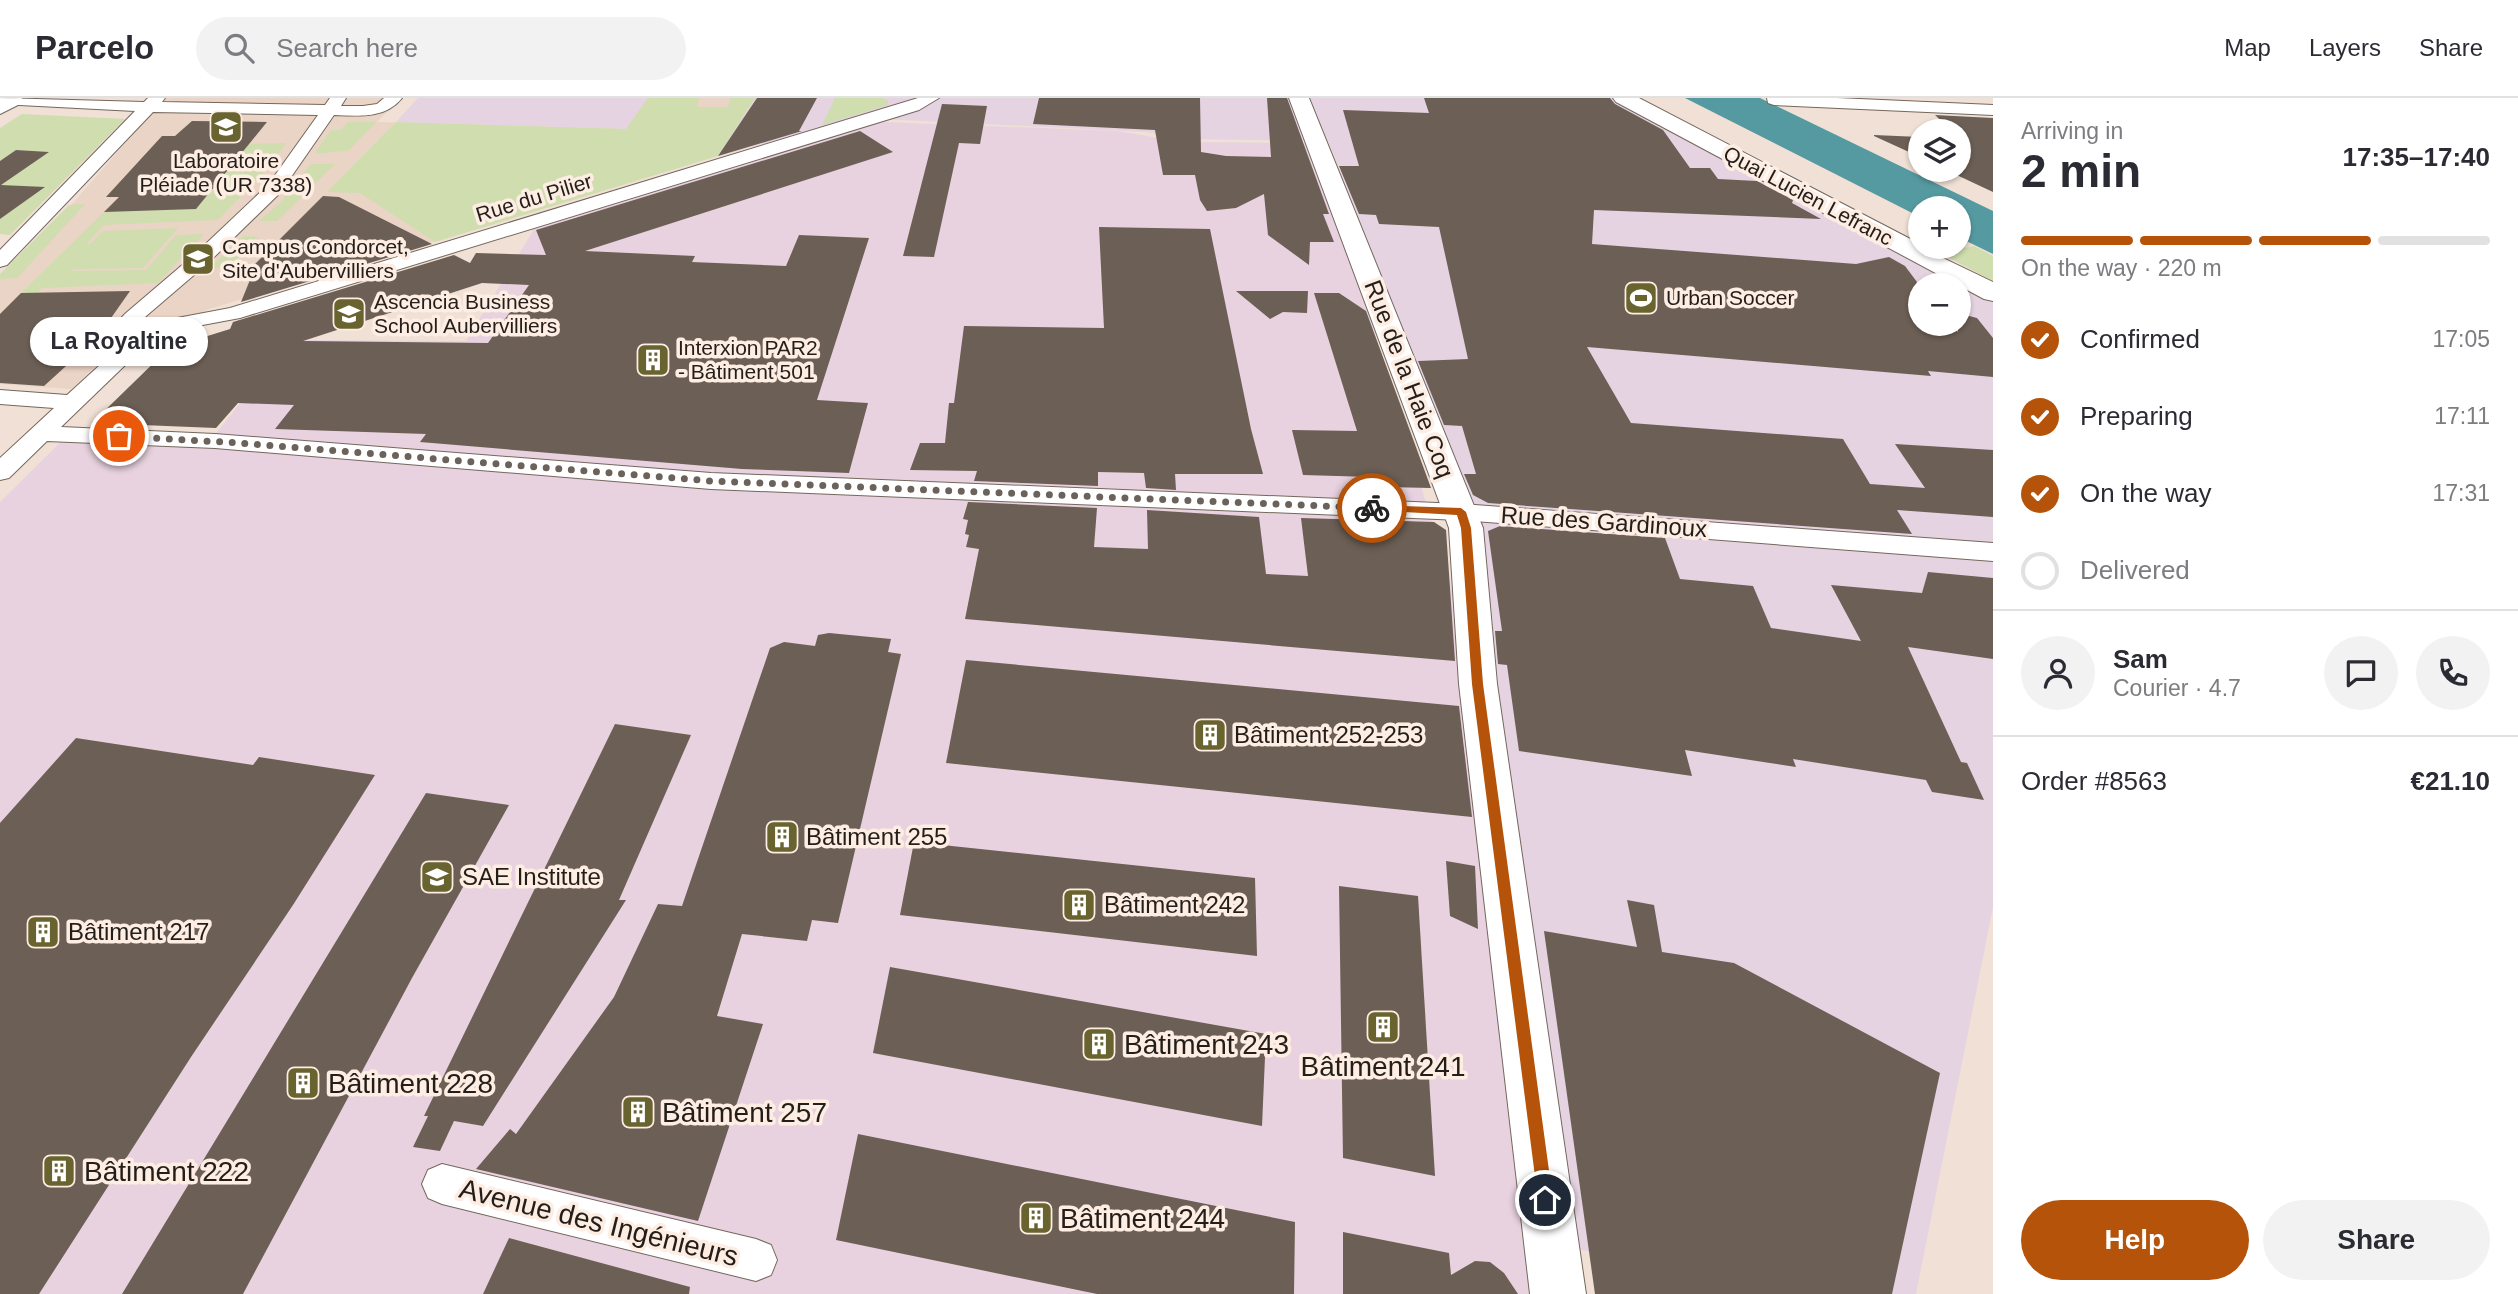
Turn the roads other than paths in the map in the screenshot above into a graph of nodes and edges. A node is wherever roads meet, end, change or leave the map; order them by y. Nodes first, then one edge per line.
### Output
1 (931, 98) edge
2 (1299, 98) edge
3 (1623, 98) edge
4 (1774, 100) dead end
5 (7, 101) edge
6 (153, 102) edge
7 (388, 103) edge
8 (333, 104) edge
9 (1993, 110) edge
10 (0, 261) edge
11 (1993, 293) edge
12 (149, 332) junction
13 (0, 397) edge
14 (73, 402) junction
15 (41, 433) junction
16 (0, 472) edge
17 (1461, 512) junction
18 (1993, 552) edge
19 (442, 1184) dead end
20 (756, 1259) dead end
21 (1558, 1294) edge

1 - 12 street, Rue du Pilier
2 - 17 main road, Rue de la Haie Coq
3 - 11 main road, Quai Lucien Lefranc
4 - 9 street
5 - 6 street
6 - 8 street
6 - 10 street
7 - 8 street
8 - 12 street
12 - 14 street
13 - 14 street
14 - 15 street
15 - 16 street
15 - 17 street, Rue des Gardinoux
17 - 18 street, Rue des Gardinoux
17 - 21 main road, Rue de la Haie Coq
19 - 20 street, Avenue des Ingénieurs

